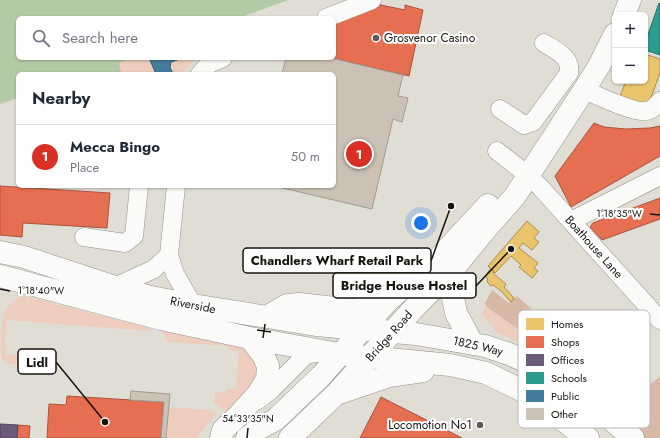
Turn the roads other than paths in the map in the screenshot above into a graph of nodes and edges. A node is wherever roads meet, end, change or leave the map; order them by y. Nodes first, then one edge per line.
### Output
1 (372, 0) edge
2 (630, 0) edge
3 (625, 12) edge
4 (331, 16) edge
5 (612, 40) edge
6 (544, 43) dead end
7 (218, 60) edge
8 (202, 72) edge
9 (584, 90) junction
10 (660, 101) edge
11 (500, 109) dead end
12 (497, 151) dead end
13 (528, 175) junction
14 (660, 176) edge
15 (140, 188) edge
16 (176, 188) edge
17 (572, 221) junction
18 (84, 237) dead end
19 (0, 252) edge
20 (169, 255) junction
21 (453, 269) junction
22 (0, 276) edge
23 (115, 287) junction
24 (385, 304) junction
25 (193, 305) junction
26 (268, 316) junction
27 (660, 320) edge
28 (361, 329) junction
29 (392, 332) junction
30 (250, 338) junction
31 (472, 343) junction
32 (339, 354) junction
33 (370, 357) junction
34 (518, 358) edge
35 (450, 365) junction
36 (518, 389) edge
37 (336, 394) junction
38 (239, 415) junction
39 (311, 417) junction
40 (573, 428) edge
41 (621, 428) edge
42 (252, 433) edge
43 (221, 438) edge
44 (290, 438) edge
45 (303, 438) edge
46 (588, 438) edge
47 (633, 438) edge

1 - 4 street
2 - 3 main road
5 - 9 main road, Bridge Road
6 - 11 street
7 - 8 street
9 - 10 street
9 - 13 main road, Bridge Road
12 - 13 street, Boathouse Lane
13 - 17 street, Boathouse Lane
13 - 21 main road, Bridge Road
13 - 24 main road, Bridge Road
14 - 17 street
15 - 18 street
16 - 20 street
17 - 27 street, Boathouse Lane
19 - 23 main road, Riverside
20 - 23 street
20 - 25 street
21 - 29 main road, Bridge Road
21 - 31 main road
22 - 30 main road, Riverside
23 - 25 main road, Riverside
24 - 26 main road
24 - 28 main road, Bridge Road
25 - 26 main road, Riverside
26 - 28 main road, Riverside
28 - 29 main road, Riverside
28 - 32 main road, Bridge Road
29 - 31 main road, 1825 Way
29 - 33 main road, Bridge Road
30 - 32 main road, Riverside
30 - 38 main road
31 - 34 main road, 1825 Way
32 - 33 main road, Riverside
32 - 38 street
32 - 42 main road, Bridge Road
33 - 35 main road, 1825 Way
33 - 37 main road, Bridge Road
35 - 36 main road, 1825 Way
35 - 37 main road
37 - 39 main road, Bridge Road
38 - 43 main road
39 - 44 main road, Bridge Road
39 - 45 main road
40 - 46 main road, 1825 Way
41 - 47 main road, 1825 Way

